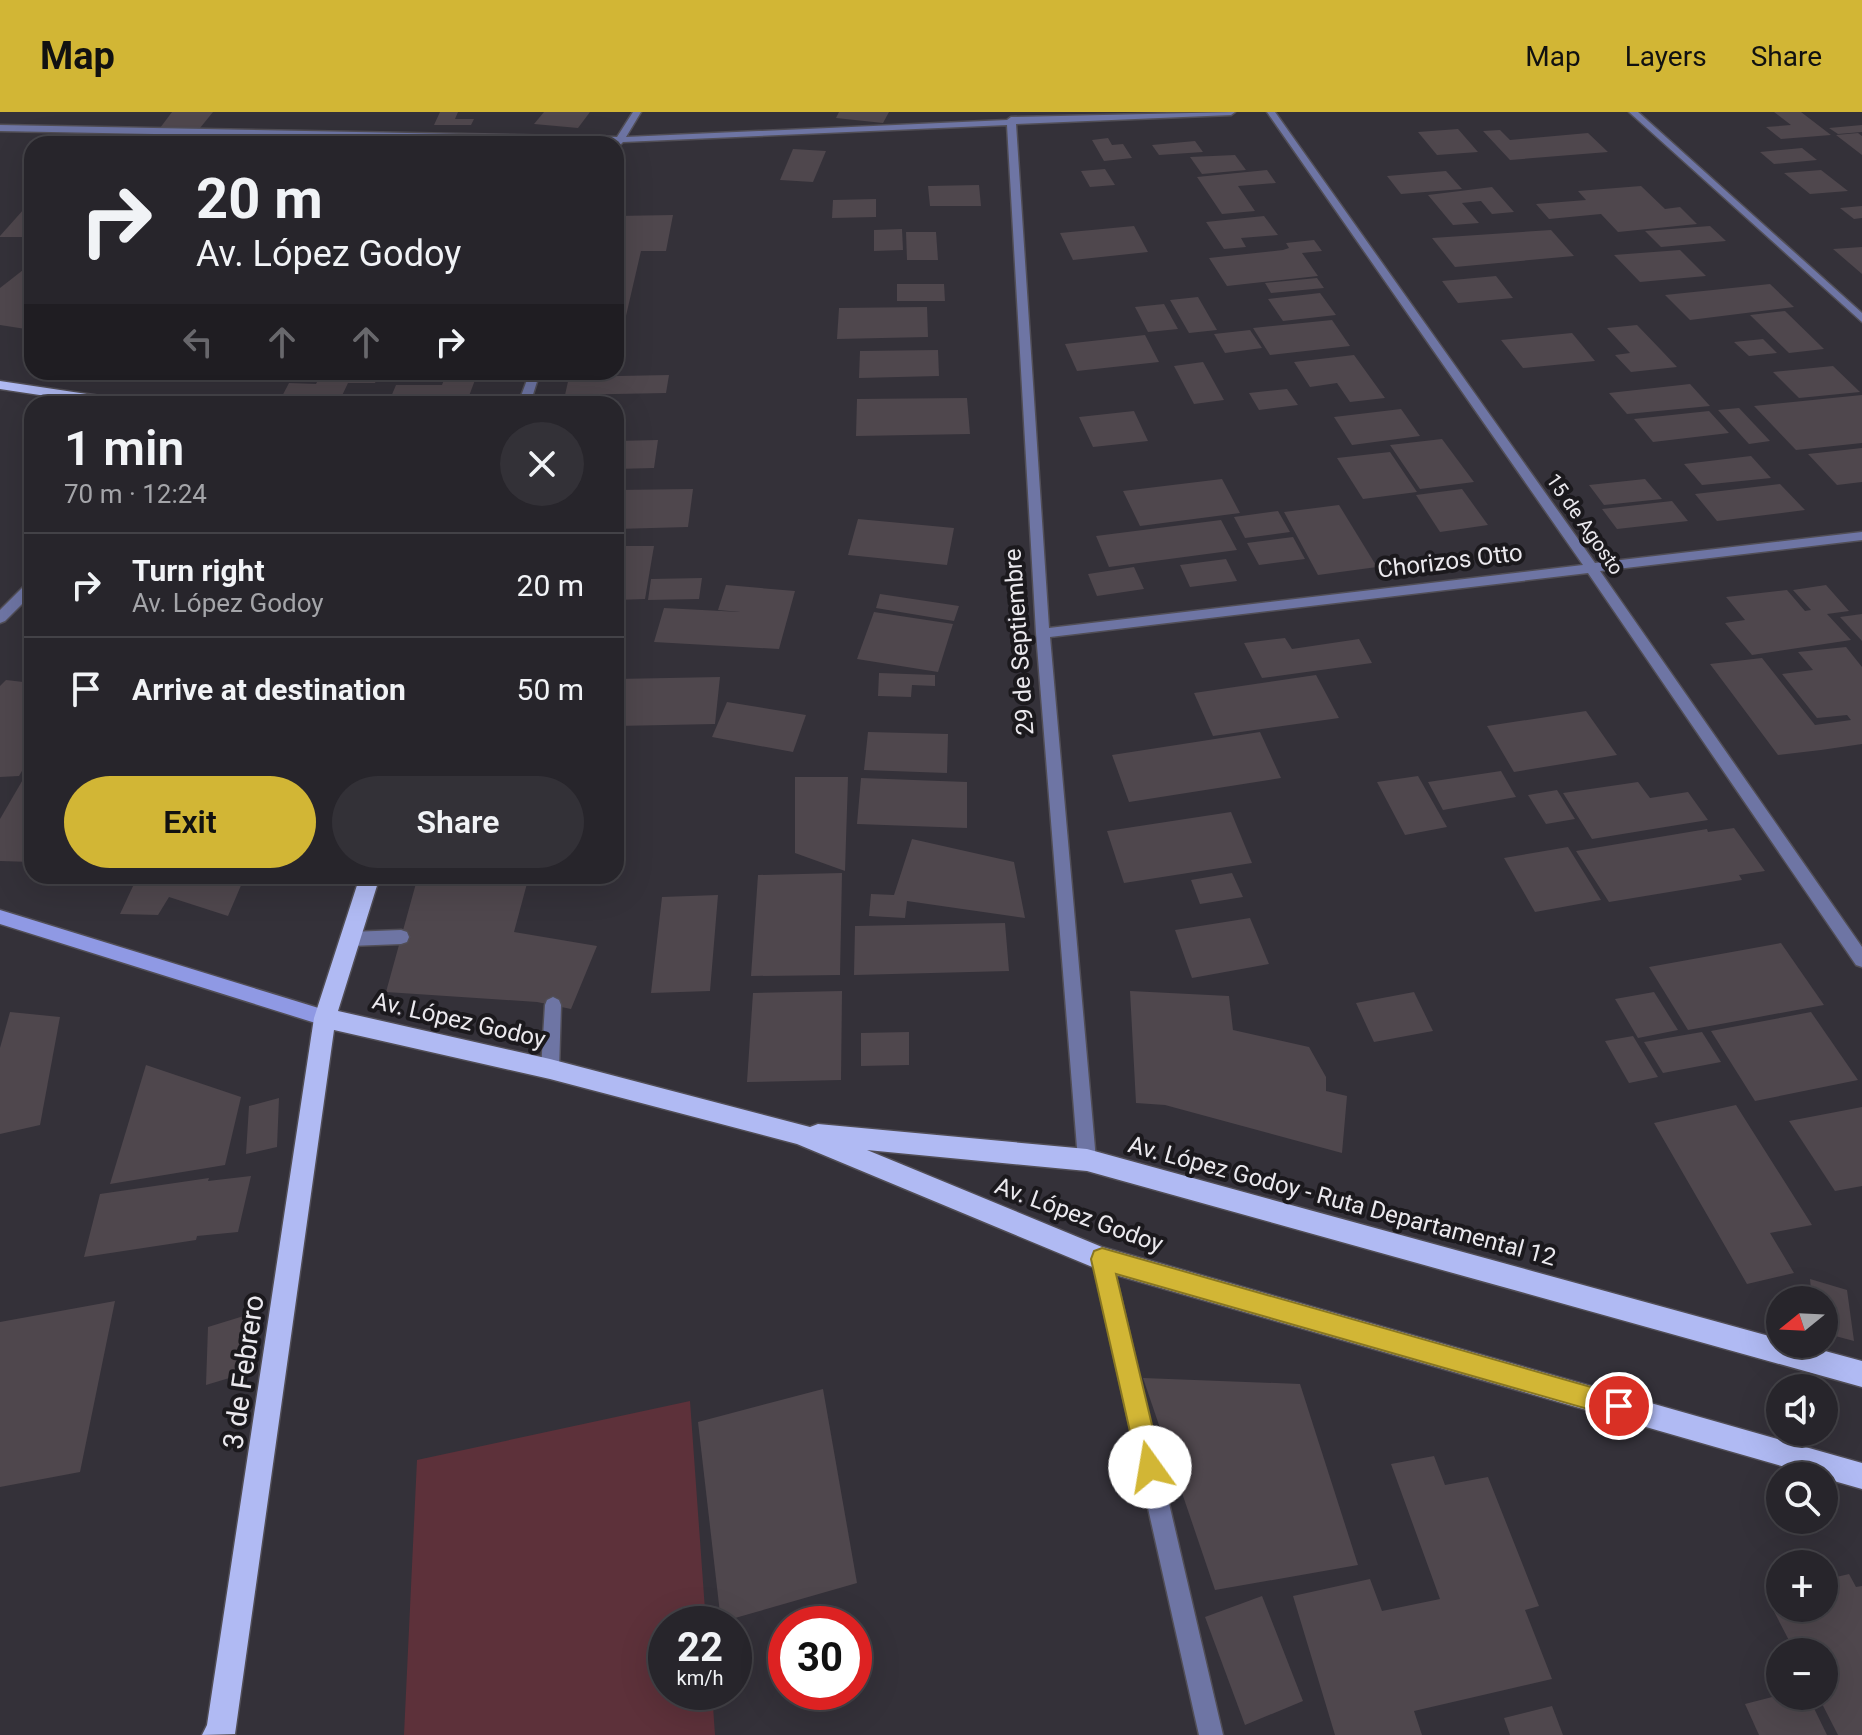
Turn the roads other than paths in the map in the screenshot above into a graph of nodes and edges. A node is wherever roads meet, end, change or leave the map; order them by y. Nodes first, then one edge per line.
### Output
1 (637, 112) edge
2 (1231, 112) edge
3 (1271, 112) edge
4 (1633, 112) edge
5 (1011, 120) junction
6 (0, 128) edge
7 (329, 136) edge
8 (622, 136) edge
9 (624, 143) edge
10 (1862, 319) edge
11 (0, 385) edge
12 (74, 396) edge
13 (1862, 536) edge
14 (1590, 566) junction
15 (24, 594) edge
16 (0, 618) edge
17 (1043, 633) junction
18 (367, 884) edge
19 (0, 917) edge
20 (401, 937) dead end
21 (350, 939) junction
22 (1862, 960) edge
23 (553, 1005) dead end
24 (325, 1018) junction
25 (550, 1069) junction
26 (798, 1133) junction
27 (1087, 1160) junction
28 (1102, 1259) junction
29 (1862, 1374) edge
30 (1862, 1476) edge
31 (219, 1735) edge
32 (1211, 1735) edge

1 - 8 street
2 - 5 street
3 - 14 street, 15 de Agosto
4 - 10 street
5 - 9 street
5 - 17 street, 29 de Septiembre
6 - 7 street
11 - 12 main road
13 - 14 street, Chorizos Otto
14 - 17 street, Chorizos Otto
14 - 22 street, 15 de Agosto
15 - 16 street
17 - 27 street, 29 de Septiembre
18 - 21 main road, 3 de Febrero
19 - 24 street
20 - 21 street
21 - 24 main road, 3 de Febrero
23 - 25 street
24 - 25 main road, Av. López Godoy
24 - 31 main road, 3 de Febrero
25 - 26 main road, Av. López Godoy
26 - 27 main road, Av. López Godoy - Ruta Departamental 12
26 - 28 main road, Av. López Godoy
27 - 29 main road, Av. López Godoy - Ruta Departamental 12
28 - 30 main road, Av. López Godoy
28 - 32 street

